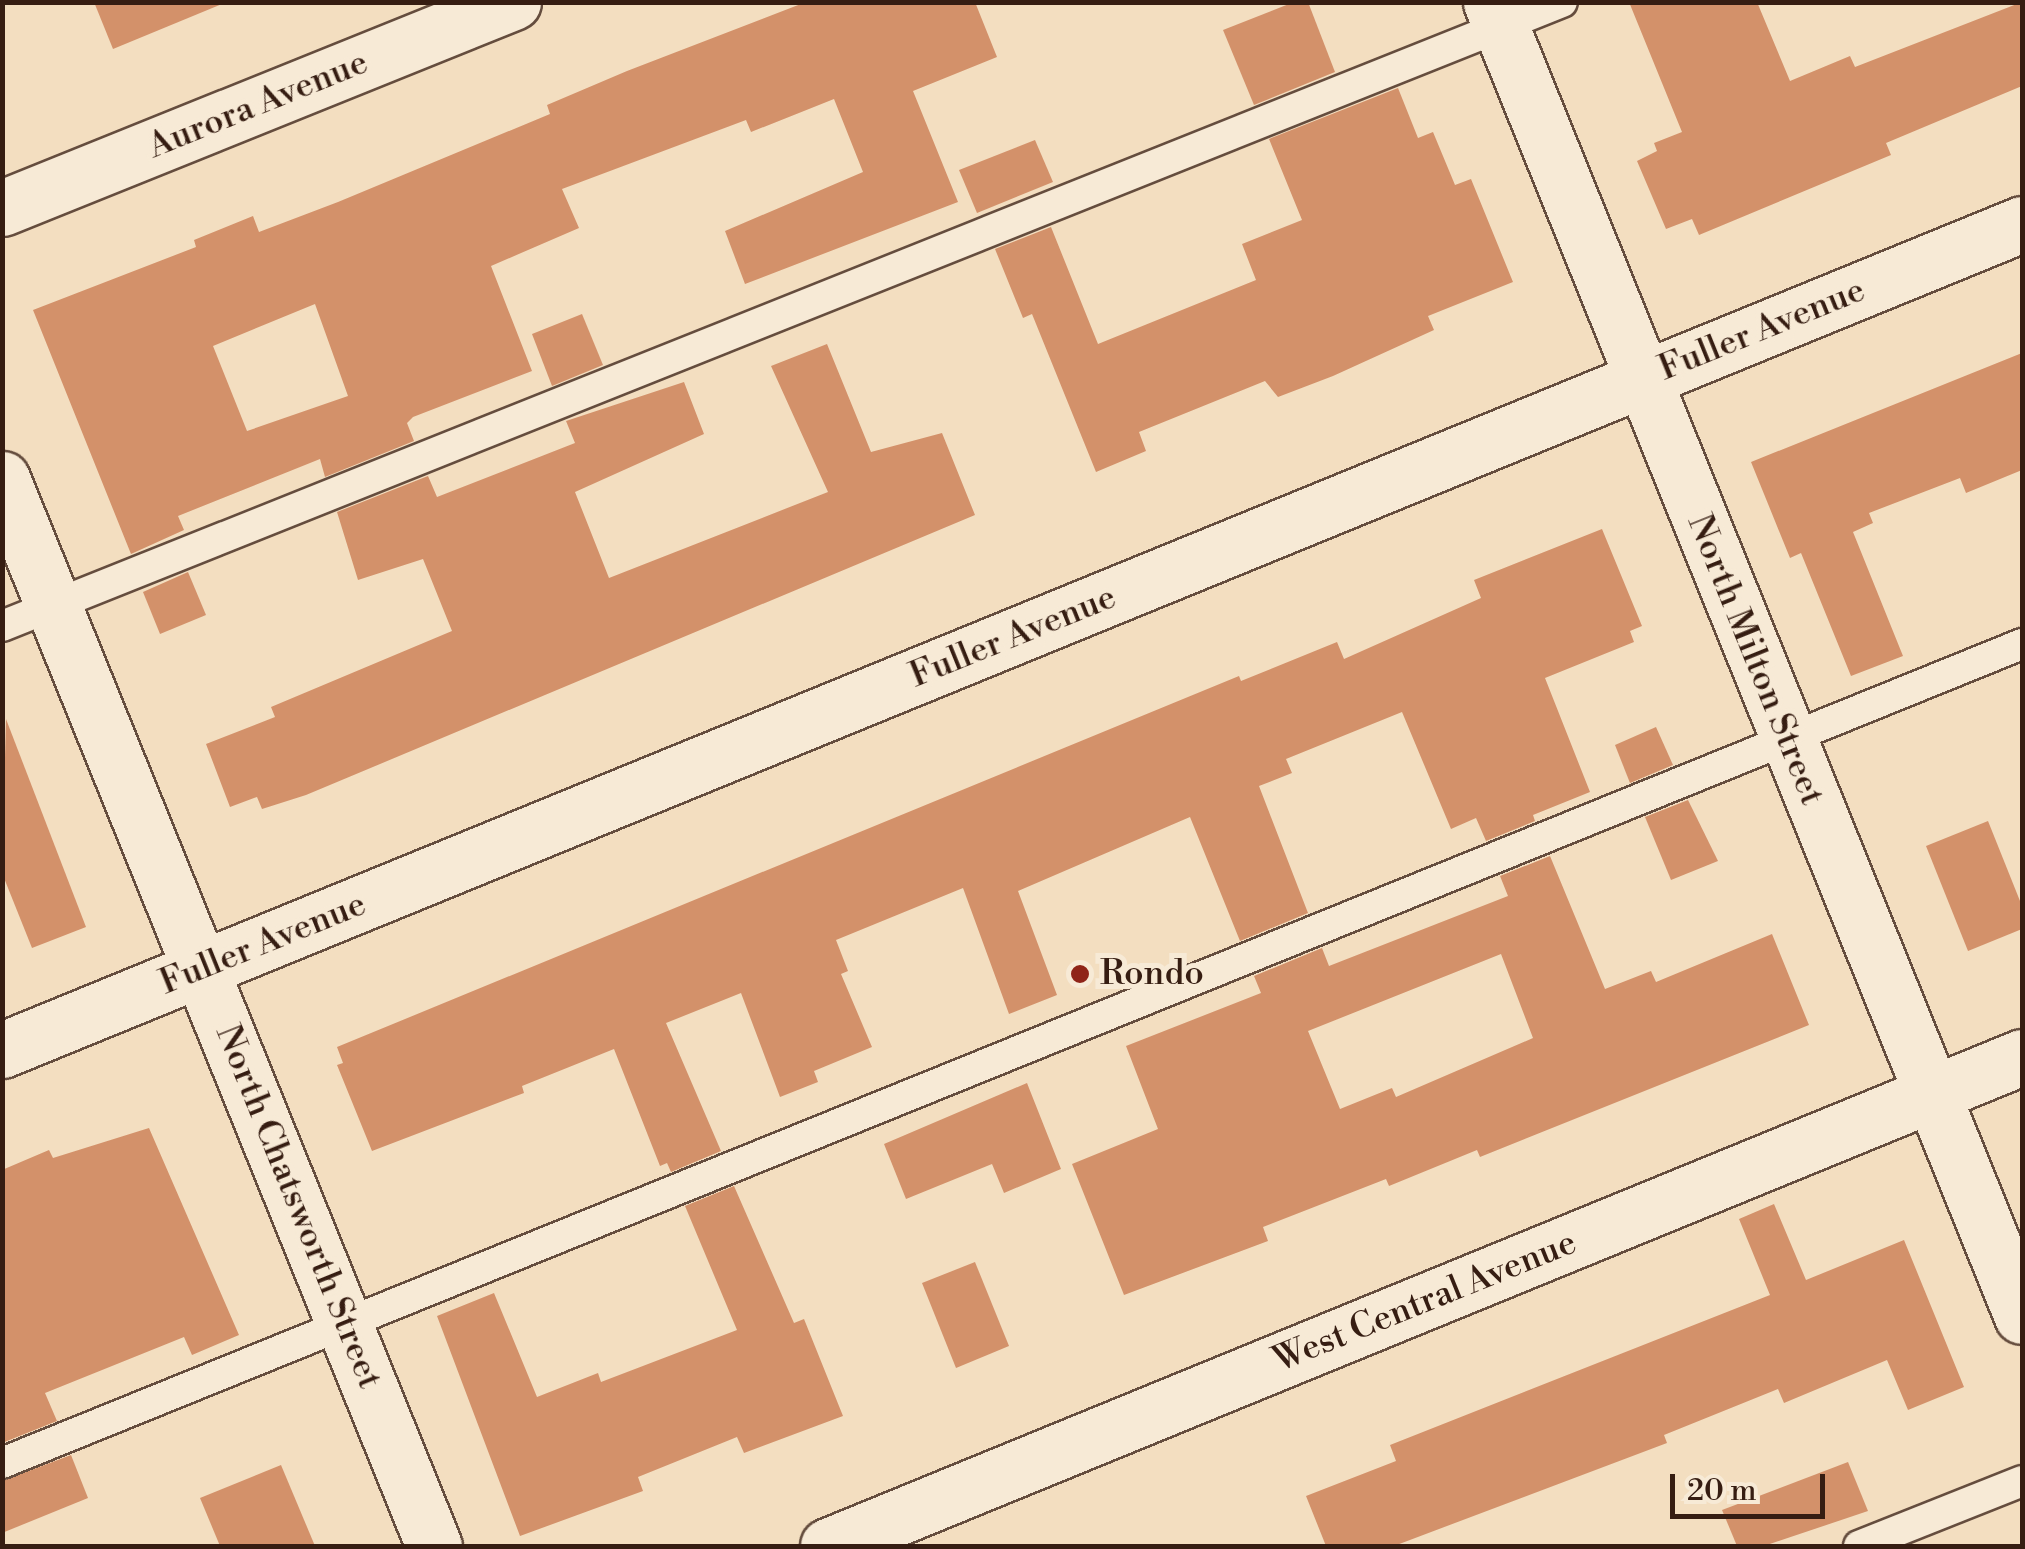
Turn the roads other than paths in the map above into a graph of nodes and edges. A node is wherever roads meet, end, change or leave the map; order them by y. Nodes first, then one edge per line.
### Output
1 (514, 2) edge
2 (1562, 2) edge
3 (1496, 13) edge
4 (2, 208) edge
5 (2022, 224) edge
6 (1641, 378) junction
7 (2, 478) edge
8 (58, 606) junction
9 (2, 626) edge
10 (2022, 644) edge
11 (1788, 739) junction
12 (203, 969) junction
13 (2, 1050) edge
14 (2022, 1057) edge
15 (1933, 1094) junction
16 (2022, 1316) edge
17 (345, 1323) junction
18 (2, 1463) edge
19 (2022, 1480) edge
20 (434, 1546) edge
21 (828, 1546) edge
22 (1859, 1546) edge

1 - 4 street, Aurora Avenue
2 - 3 lane
3 - 6 street, North Milton Street
3 - 8 lane
5 - 6 street, Fuller Avenue
6 - 11 street, North Milton Street
6 - 12 street, Fuller Avenue
7 - 8 street, North Chatsworth Street
8 - 9 lane
8 - 12 street, North Chatsworth Street
10 - 11 lane
11 - 15 street, North Milton Street
11 - 17 lane
12 - 13 street, Fuller Avenue
12 - 17 street, North Chatsworth Street
14 - 15 street, West Central Avenue
15 - 16 street, North Milton Street
15 - 21 street, West Central Avenue
17 - 18 lane
17 - 20 street, North Chatsworth Street
19 - 22 lane

